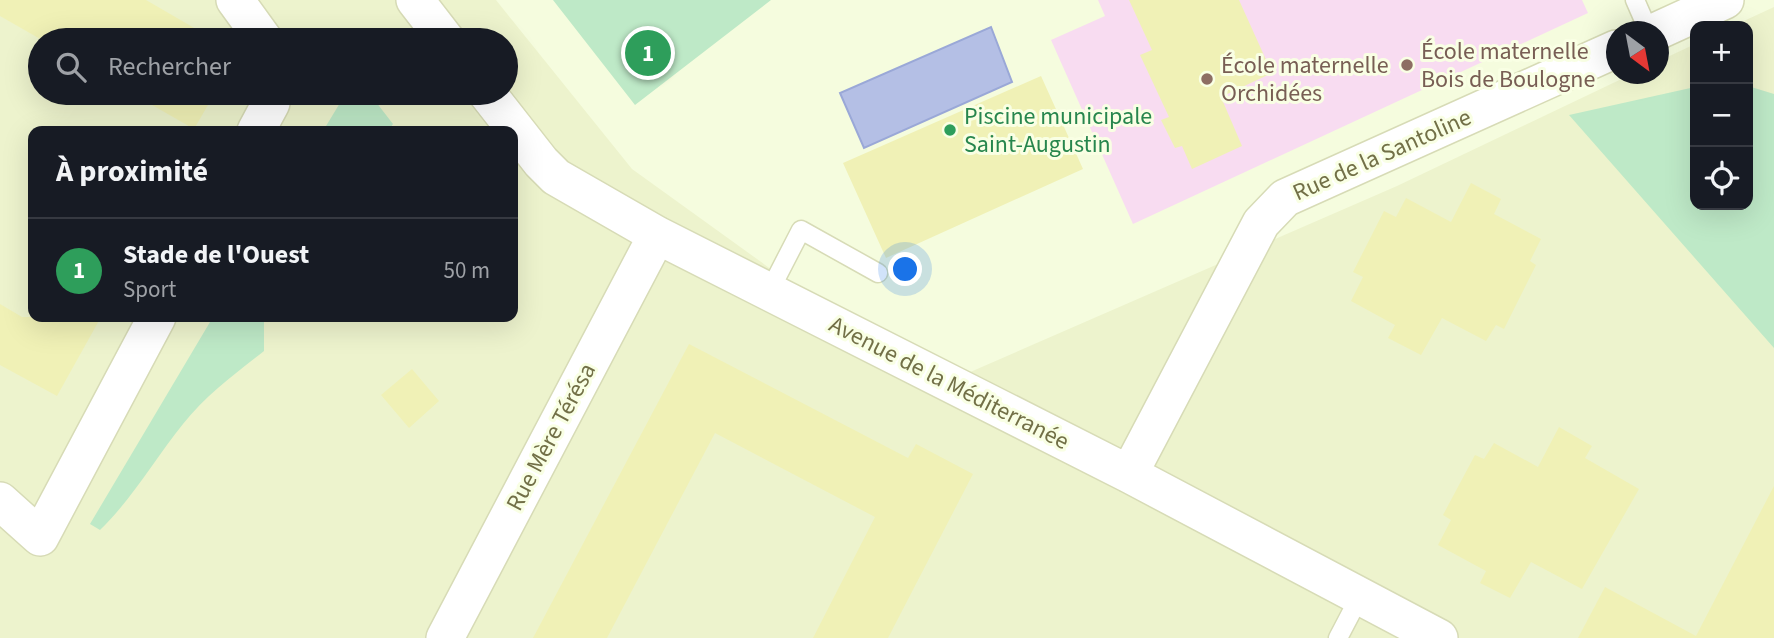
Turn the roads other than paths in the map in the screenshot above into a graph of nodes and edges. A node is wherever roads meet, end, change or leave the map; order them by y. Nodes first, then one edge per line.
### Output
1 (235, 0) edge
2 (415, 0) edge
3 (1635, 0) edge
4 (1725, 0) edge
5 (1644, 21) edge
6 (1669, 26) edge
7 (255, 28) edge
8 (437, 28) edge
9 (1606, 54) edge
10 (270, 105) edge
11 (496, 105) edge
12 (259, 126) edge
13 (513, 126) edge
14 (518, 133) edge
15 (657, 236) junction
16 (878, 272) dead end
17 (769, 292) junction
18 (154, 322) edge
19 (1129, 474) junction
20 (0, 501) edge
21 (1360, 596) junction
22 (445, 638) edge
23 (1338, 638) edge
24 (1439, 638) edge

1 - 7 street
2 - 8 street
3 - 5 lane
4 - 6 street
9 - 19 street, Rue de la Santoline
10 - 12 street
11 - 13 street, Avenue de la Méditerranée
14 - 15 street, Avenue de la Méditerranée
15 - 17 street, Avenue de la Méditerranée
15 - 22 street, Rue Mère Térésa
16 - 17 lane
17 - 19 street, Avenue de la Méditerranée
18 - 20 street
19 - 21 street, Avenue de la Méditerranée
21 - 23 lane
21 - 24 street, Avenue de la Méditerranée

